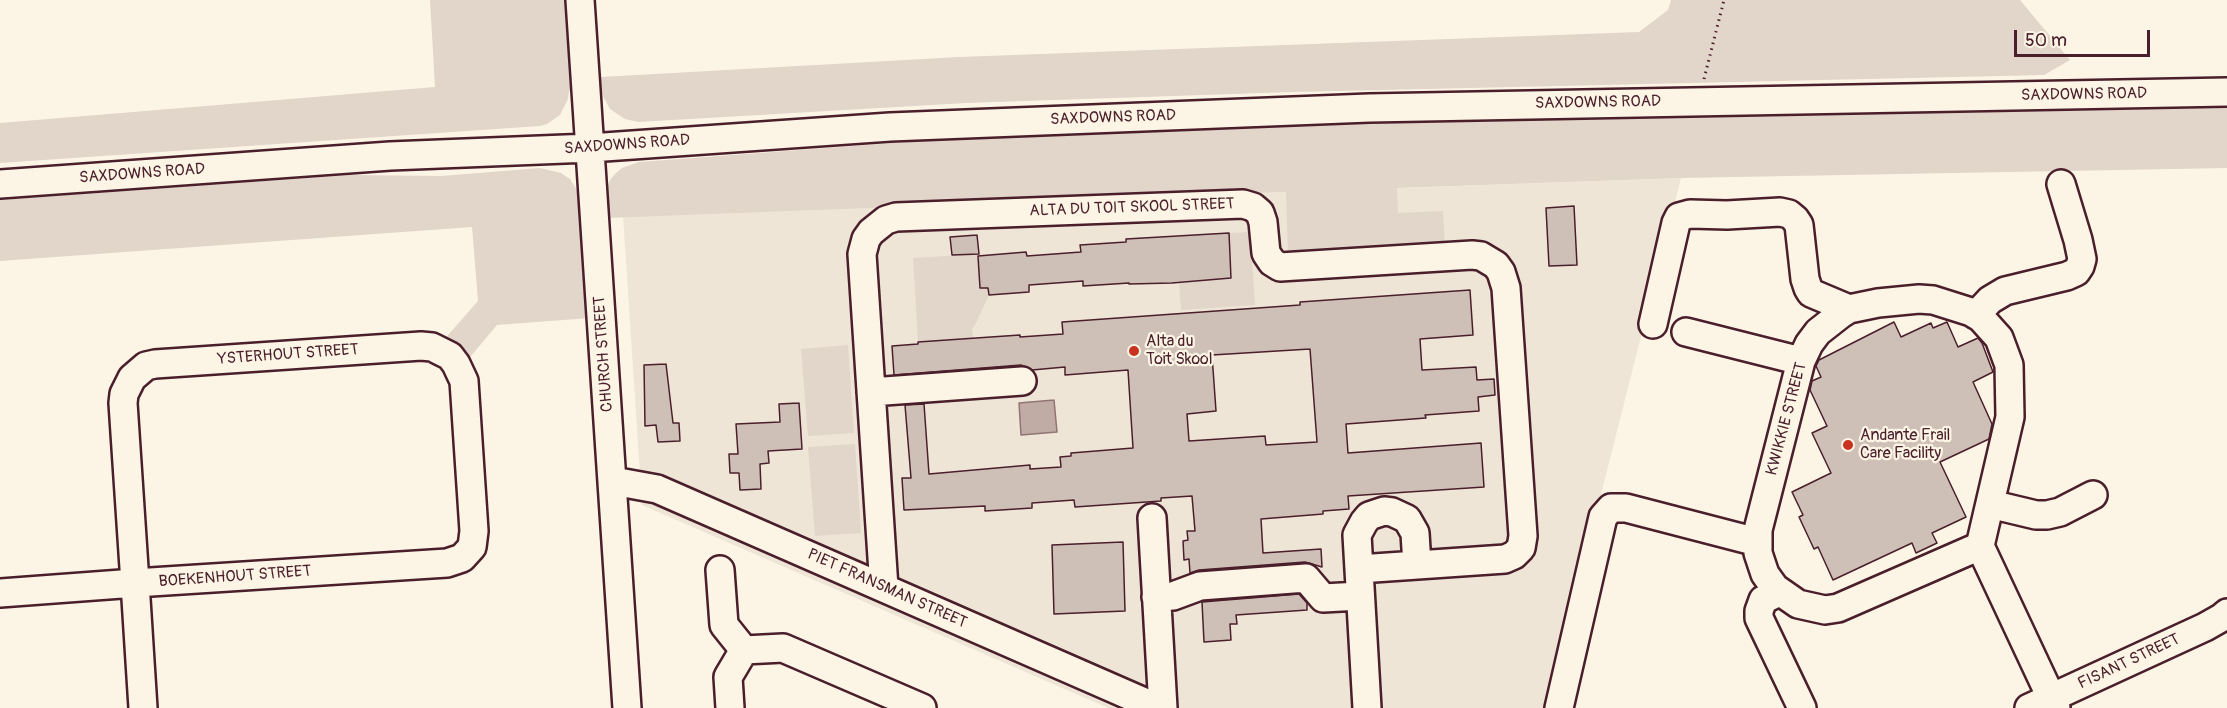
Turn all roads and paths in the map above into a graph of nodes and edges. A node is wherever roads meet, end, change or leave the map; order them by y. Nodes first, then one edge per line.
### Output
1 (580, 0) edge
2 (1724, 0) edge
3 (2227, 92) edge
4 (1698, 101) junction
5 (590, 148) junction
6 (0, 184) edge
7 (2061, 184) dead end
8 (1849, 309) junction
9 (1976, 315) junction
10 (1653, 324) dead end
11 (1686, 332) dead end
12 (1801, 361) junction
13 (1022, 381) dead end
14 (871, 392) junction
15 (613, 481) junction
16 (2093, 495) dead end
17 (1990, 504) junction
18 (1152, 518) dead end
19 (1757, 542) junction
20 (1980, 546) junction
21 (467, 554) joint
22 (1417, 565) junction
23 (1359, 569) junction
24 (720, 570) dead end
25 (135, 583) junction
26 (884, 588) junction
27 (1779, 592) junction
28 (0, 593) edge
29 (1360, 596) junction
30 (1156, 597) junction
31 (2227, 613) edge
32 (744, 650) junction
33 (2045, 704) edge
34 (143, 708) edge
35 (627, 708) edge
36 (730, 708) edge
37 (922, 708) edge
38 (1158, 708) edge
39 (1163, 708) edge
40 (1366, 708) edge
41 (1559, 708) edge
42 (1802, 708) edge

1 - 5 street, CHURCH STREET
2 - 4 path
3 - 4 street, SAXDOWNS ROAD
4 - 5 street, SAXDOWNS ROAD
5 - 6 street, SAXDOWNS ROAD
5 - 15 street, CHURCH STREET
7 - 9 street
8 - 9 street, KWIKKIE STREET
8 - 10 street
8 - 12 street, KWIKKIE STREET
9 - 17 street, KWIKKIE STREET
11 - 12 street
12 - 19 street, KWIKKIE STREET
13 - 14 street
14 - 22 street, ALTA DU TOIT SKOOL STREET
14 - 26 street, ALTA DU TOIT SKOOL STREET
15 - 26 street, PIET FRANSMAN STREET
15 - 35 street, CHURCH STREET
16 - 17 street
17 - 20 street, KWIKKIE STREET
18 - 30 street
19 - 27 street, KWIKKIE STREET
19 - 41 street
20 - 27 street, KWIKKIE STREET
20 - 33 street
21 - 25 street, BOEKENHOUT STREET
21 - 25 street, YSTERHOUT STREET
22 - 23 street, ALTA DU TOIT SKOOL STREET
22 - 23 street
23 - 29 street
24 - 32 street
25 - 28 street, BOEKENHOUT STREET
25 - 34 street, YSTERHOUT STREET
26 - 38 street, PIET FRANSMAN STREET
27 - 42 street
29 - 30 street
29 - 40 street
30 - 39 street
31 - 33 street, FISANT STREET
32 - 36 street
32 - 37 street

